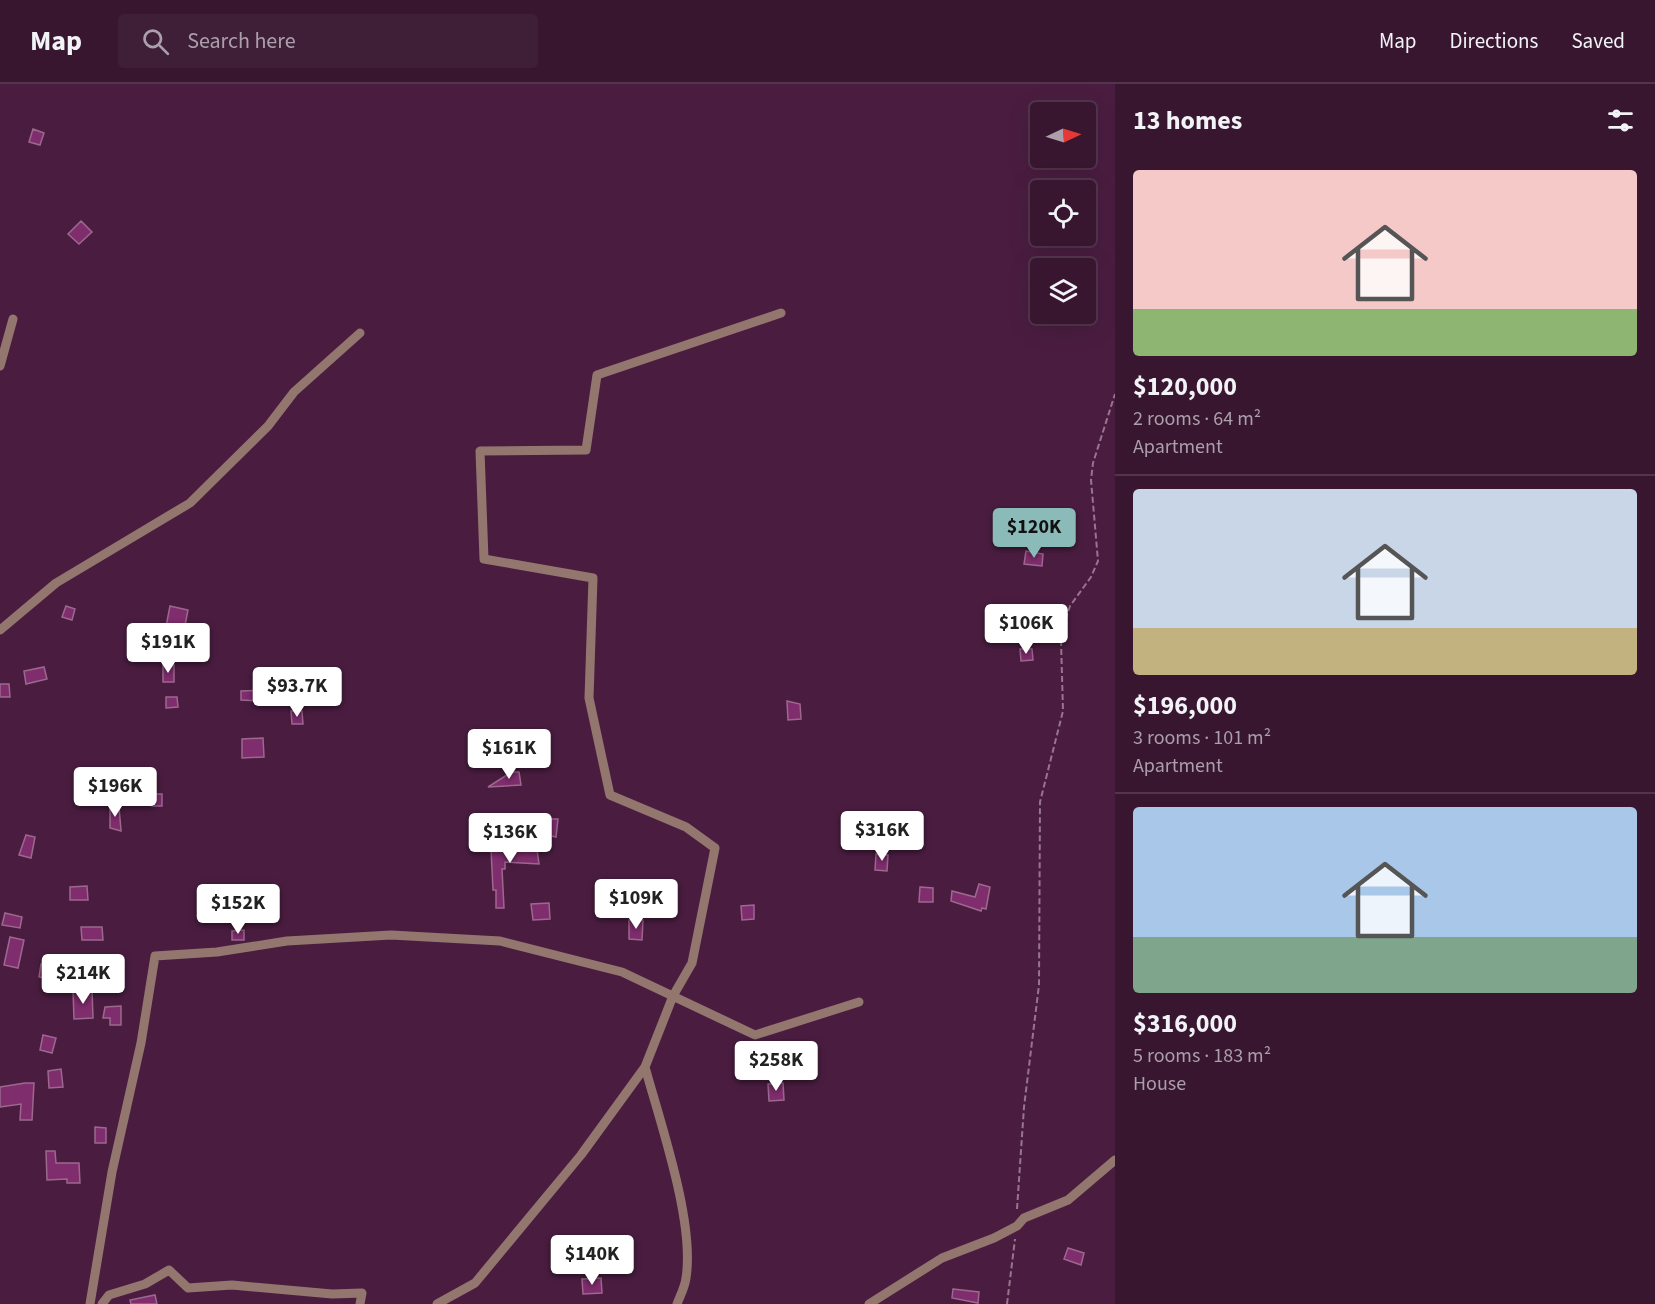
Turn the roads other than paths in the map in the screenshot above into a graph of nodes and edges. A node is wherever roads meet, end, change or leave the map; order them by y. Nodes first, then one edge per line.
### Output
1 (781, 313) dead end
2 (12, 319) dead end
3 (360, 333) dead end
4 (0, 366) edge
5 (0, 630) edge
6 (673, 996) junction
7 (859, 1002) dead end
8 (645, 1067) junction
9 (1115, 1160) edge
10 (90, 1304) edge
11 (102, 1304) edge
12 (360, 1304) edge
13 (437, 1304) edge
14 (677, 1304) edge
15 (868, 1304) edge

1 - 6 street
2 - 4 street
3 - 5 street
6 - 7 street
6 - 8 street
6 - 10 street
8 - 13 street
8 - 14 street
9 - 15 street
11 - 12 street

